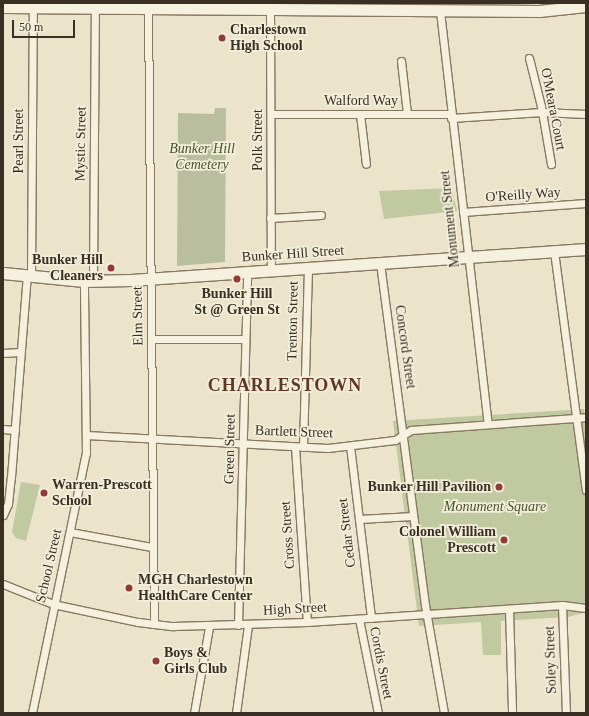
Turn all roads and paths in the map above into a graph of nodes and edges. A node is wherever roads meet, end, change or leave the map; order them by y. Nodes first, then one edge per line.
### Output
1 (124, 5) edge
2 (586, 6) edge
3 (3, 7) edge
4 (32, 7) junction
5 (478, 7) edge
6 (95, 8) junction
7 (148, 8) junction
8 (270, 9) junction
9 (440, 11) junction
10 (529, 58) dead end
11 (401, 61) dead end
12 (542, 112) junction
13 (271, 114) junction
14 (360, 114) junction
15 (407, 114) junction
16 (586, 114) edge
17 (451, 116) junction
18 (366, 164) dead end
19 (551, 164) dead end
20 (586, 203) edge
21 (463, 212) junction
22 (321, 215) dead end
23 (270, 218) junction
24 (586, 248) edge
25 (554, 251) junction
26 (467, 256) junction
27 (380, 263) junction
28 (308, 268) junction
29 (271, 270) junction
30 (248, 272) junction
31 (3, 273) edge
32 (29, 275) junction
33 (150, 279) junction
34 (88, 281) junction
35 (152, 339) junction
36 (245, 339) junction
37 (20, 352) junction
38 (3, 353) edge
39 (586, 417) edge
40 (576, 419) junction
41 (488, 424) junction
42 (3, 429) edge
43 (15, 430) junction
44 (86, 435) junction
45 (404, 435) junction
46 (153, 438) junction
47 (243, 443) junction
48 (350, 446) junction
49 (295, 447) junction
50 (303, 447) junction
51 (586, 490) edge
52 (3, 515) edge
53 (413, 516) junction
54 (359, 520) junction
55 (70, 532) junction
56 (152, 547) junction
57 (3, 584) edge
58 (53, 604) junction
59 (562, 605) junction
60 (586, 608) edge
61 (509, 609) junction
62 (426, 614) junction
63 (371, 618) junction
64 (360, 619) junction
65 (307, 622) junction
66 (154, 624) junction
67 (238, 625) junction
68 (248, 625) junction
69 (209, 626) junction
70 (32, 713) edge
71 (194, 713) edge
72 (236, 713) edge
73 (378, 713) edge
74 (444, 713) edge
75 (512, 713) edge
76 (566, 713) edge

1 - 6 main road
1 - 7 main road
2 - 5 main road
3 - 4 main road
4 - 6 main road
4 - 32 street, Pearl Street
5 - 9 main road
6 - 34 street, Mystic Street
7 - 8 main road
7 - 33 street, Elm Street
8 - 9 main road
8 - 13 street, Polk Street
9 - 17 street, Monument Street
10 - 12 street, O'Meara Court
11 - 15 street
12 - 16 street, Walford Way
12 - 17 street, Walford Way
12 - 19 street, O'Meara Court
13 - 14 street, Walford Way
13 - 23 street, Polk Street
14 - 15 street, Walford Way
14 - 18 street
15 - 17 street, Walford Way
17 - 21 street, Monument Street
20 - 21 street, O'Reilly Way
21 - 26 street, Monument Street
22 - 23 street
23 - 29 street, Polk Street
24 - 25 main road, Bunker Hill Street
25 - 26 main road, Bunker Hill Street
25 - 40 street
26 - 27 main road, Bunker Hill Street
26 - 41 street, Monument Street
27 - 28 main road, Bunker Hill Street
27 - 45 street, Concord Street
28 - 29 main road, Bunker Hill Street
28 - 50 street, Trenton Street
29 - 30 main road, Bunker Hill Street
30 - 33 main road, Bunker Hill Street
30 - 36 street, Green Street
31 - 32 main road, Bunker Hill Street
32 - 34 main road, Bunker Hill Street
32 - 37 street, Pearl Street
33 - 34 main road, Bunker Hill Street
33 - 35 street, Elm Street
34 - 44 street, School Street
35 - 36 street
35 - 46 street, Elm Street
36 - 47 street, Green Street
37 - 38 street
37 - 43 street, Pearl Street
39 - 40 street
40 - 41 street
40 - 51 street
41 - 45 street
42 - 43 street
43 - 52 street, Pearl Street
44 - 46 street, Bartlett Street
44 - 55 street, School Street
45 - 48 street, Bartlett Street
45 - 53 street
46 - 47 street, Bartlett Street
46 - 56 street, Elm Street
47 - 49 street, Bartlett Street
47 - 67 street, Green Street
48 - 50 street, Bartlett Street
48 - 54 street, Cedar Street
49 - 50 street, Bartlett Street
49 - 65 street, Cross Street
53 - 54 street
53 - 62 street
54 - 63 street, Cedar Street
55 - 56 street
55 - 58 street, School Street
56 - 66 street, Elm Street
57 - 58 street, High Street
58 - 66 street, High Street
58 - 70 street, School Street
59 - 60 street
59 - 61 street
59 - 76 street, Soley Street
61 - 62 street
61 - 75 street
62 - 63 street, High Street
62 - 74 street
63 - 64 street, High Street
64 - 65 street, High Street
64 - 73 street, Cordis Street
65 - 68 street, High Street
66 - 69 street, High Street
67 - 68 street, High Street
67 - 69 street, High Street
68 - 72 street
69 - 71 street

